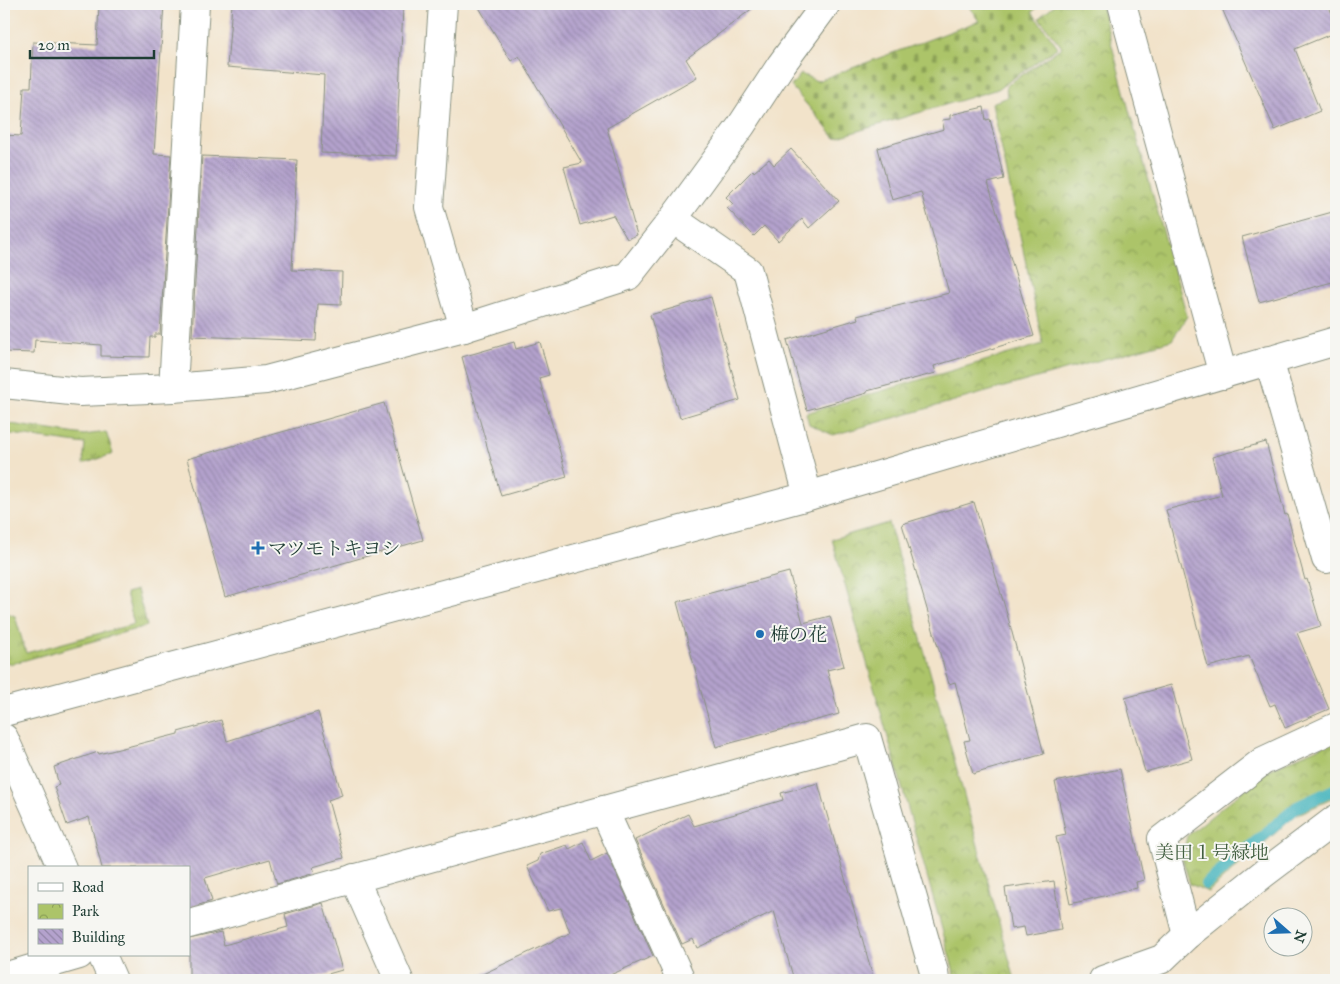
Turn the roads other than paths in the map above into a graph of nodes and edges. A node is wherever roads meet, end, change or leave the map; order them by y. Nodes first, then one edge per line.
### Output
1 (194, 4) edge
2 (443, 4) edge
3 (826, 4) edge
4 (1122, 4) edge
5 (673, 219) junction
6 (464, 328) junction
7 (1336, 341) edge
8 (1269, 360) junction
9 (1224, 375) junction
10 (4, 384) edge
11 (173, 388) junction
12 (808, 496) junction
13 (1336, 556) edge
14 (4, 712) edge
15 (1336, 727) edge
16 (4, 738) edge
17 (604, 810) junction
18 (1336, 819) edge
19 (61, 866) edge
20 (354, 878) junction
21 (190, 924) edge
22 (1187, 935) junction
23 (75, 956) edge
24 (102, 956) edge
25 (4, 976) edge
26 (113, 980) edge
27 (399, 980) edge
28 (680, 980) edge
29 (934, 980) edge
30 (1103, 980) edge

1 - 11 street
2 - 6 street
3 - 5 street
4 - 9 street
5 - 6 street
5 - 12 street
6 - 11 street
7 - 8 street
8 - 9 street
8 - 13 street
9 - 12 street
10 - 11 street
12 - 14 street
15 - 22 street
16 - 19 street
17 - 20 street
17 - 28 street
17 - 29 street
18 - 22 street
20 - 21 street
20 - 27 street
22 - 30 street
23 - 25 street
24 - 26 street

